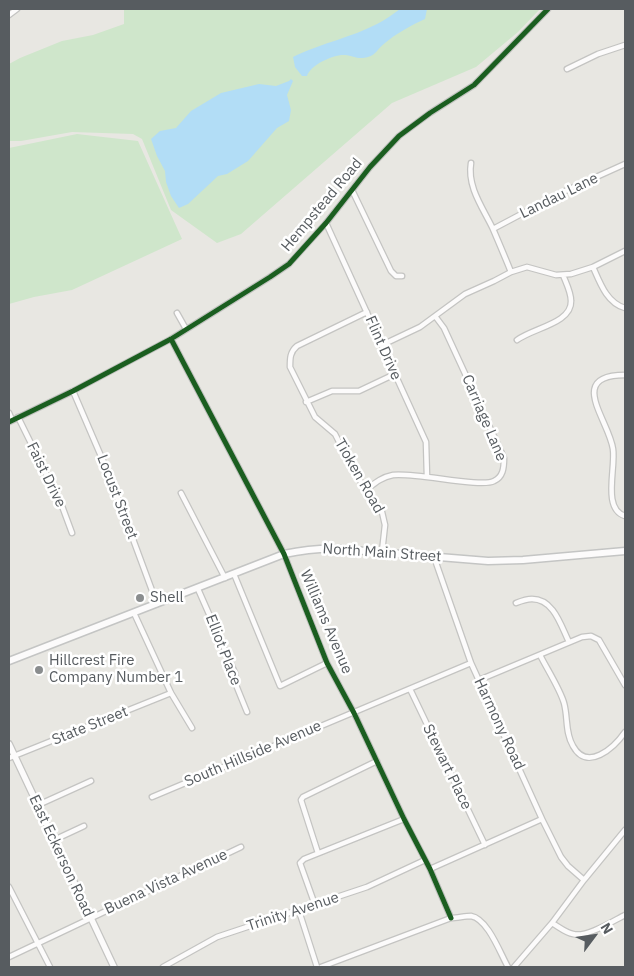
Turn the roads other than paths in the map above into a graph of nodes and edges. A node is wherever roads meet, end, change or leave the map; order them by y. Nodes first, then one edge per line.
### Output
1 (17, 9) edge
2 (548, 9) edge
3 (9, 14) edge
4 (625, 45) edge
5 (567, 69) dead end
6 (471, 164) dead end
7 (625, 164) edge
8 (352, 190) junction
9 (326, 223) junction
10 (493, 229) junction
11 (625, 251) edge
12 (593, 267) junction
13 (511, 272) junction
14 (563, 275) junction
15 (402, 276) dead end
16 (625, 308) edge
17 (367, 312) junction
18 (177, 313) dead end
19 (435, 316) junction
20 (186, 329) junction
21 (171, 339) junction
22 (517, 340) dead end
23 (382, 345) junction
24 (395, 374) junction
25 (625, 375) edge
26 (73, 391) junction
27 (306, 402) junction
28 (9, 413) edge
29 (18, 417) junction
30 (11, 421) edge
31 (427, 476) junction
32 (366, 490) junction
33 (181, 494) dead end
34 (625, 516) edge
35 (72, 533) dead end
36 (625, 551) edge
37 (382, 552) junction
38 (284, 554) junction
39 (434, 557) junction
40 (234, 574) junction
41 (225, 578) junction
42 (198, 589) junction
43 (516, 602) dead end
44 (157, 604) junction
45 (134, 613) junction
46 (569, 642) junction
47 (540, 654) junction
48 (9, 661) edge
49 (327, 663) junction
50 (471, 663) junction
51 (479, 680) junction
52 (625, 686) edge
53 (410, 689) junction
54 (171, 693) junction
55 (246, 712) dead end
56 (354, 712) junction
57 (192, 728) dead end
58 (625, 732) edge
59 (9, 744) edge
60 (12, 757) edge
61 (377, 761) junction
62 (91, 781) dead end
63 (152, 797) dead end
64 (38, 805) junction
65 (404, 819) junction
66 (542, 819) junction
67 (84, 826) dead end
68 (625, 830) edge
69 (621, 836) junction
70 (54, 840) junction
71 (625, 840) edge
72 (485, 845) junction
73 (242, 847) dead end
74 (318, 853) junction
75 (425, 860) junction
76 (430, 869) junction
77 (584, 880) junction
78 (9, 886) edge
79 (315, 905) junction
80 (299, 911) junction
81 (625, 915) edge
82 (90, 918) junction
83 (451, 918) junction
84 (552, 923) junction
85 (38, 944) junction
86 (9, 957) edge
87 (112, 966) edge
88 (50, 967) edge
89 (163, 967) edge
90 (316, 967) edge
91 (320, 967) edge
92 (508, 967) edge
93 (514, 967) edge

1 - 3 street
2 - 8 street, Hempstead Road
4 - 5 street
6 - 10 street
7 - 10 street, Landau Lane
8 - 9 street, Hempstead Road
8 - 15 street, Hempstead Road
9 - 17 street, Flint Drive
9 - 20 street, Hempstead Road
10 - 13 street
11 - 12 street
12 - 14 street
12 - 16 street
13 - 14 street
13 - 19 street
14 - 22 street
17 - 23 street, Flint Drive
17 - 27 street, Tioken Road
18 - 20 street
19 - 23 street
19 - 31 street, Carriage Lane
20 - 21 street, Hempstead Road
21 - 26 street, Hempstead Road
21 - 38 street, Williams Avenue
23 - 24 street, Flint Drive
24 - 27 street
24 - 31 street, Flint Drive
25 - 34 street
26 - 29 street, Hempstead Road
26 - 44 street, Locust Street
27 - 32 street, Tioken Road
28 - 30 street
29 - 30 street, Hempstead Road
29 - 35 street, Faist Drive
31 - 32 street, Carriage Lane
32 - 37 street, Tioken Road
33 - 41 street
36 - 39 main road, North Main Street
37 - 38 main road, North Main Street
37 - 39 main road, North Main Street
38 - 40 main road, North Main Street
38 - 49 street, Williams Avenue
39 - 50 street, Harmony Road
40 - 41 main road, North Main Street
40 - 49 street
41 - 42 main road, North Main Street
42 - 44 main road, North Main Street
42 - 55 street, Elliot Place
43 - 46 street
44 - 45 main road, North Main Street
45 - 48 main road, North Main Street
45 - 54 street
46 - 47 street
46 - 52 street
47 - 51 street
47 - 58 street
49 - 56 street, Williams Avenue
50 - 51 street, Harmony Road
50 - 53 street, South Hillside Avenue
51 - 66 street, Harmony Road
53 - 56 street, South Hillside Avenue
53 - 72 street, Stewart Place
54 - 57 street
54 - 60 street, State Street
56 - 61 street, Williams Avenue
56 - 63 street, South Hillside Avenue
59 - 60 street, East Eckerson Road
60 - 64 street, East Eckerson Road
61 - 65 street, Williams Avenue
61 - 74 street
62 - 64 street
64 - 70 street, East Eckerson Road
65 - 74 street
65 - 75 street, Williams Avenue
66 - 72 street
66 - 77 street, Harmony Road
67 - 70 street
68 - 69 street
69 - 71 street
69 - 77 street
70 - 82 street, East Eckerson Road
72 - 76 street
73 - 82 street, Buena Vista Avenue
74 - 79 street
75 - 76 street, Williams Avenue
75 - 79 street, Trinity Avenue
76 - 83 street, Williams Avenue
77 - 84 street
78 - 85 street
79 - 80 street, Trinity Avenue
80 - 89 street, Trinity Avenue
80 - 90 street
81 - 84 street
82 - 85 street, Buena Vista Avenue
82 - 87 street, East Eckerson Road
83 - 91 street
83 - 92 street
84 - 93 street
85 - 86 street, Buena Vista Avenue
85 - 88 street

